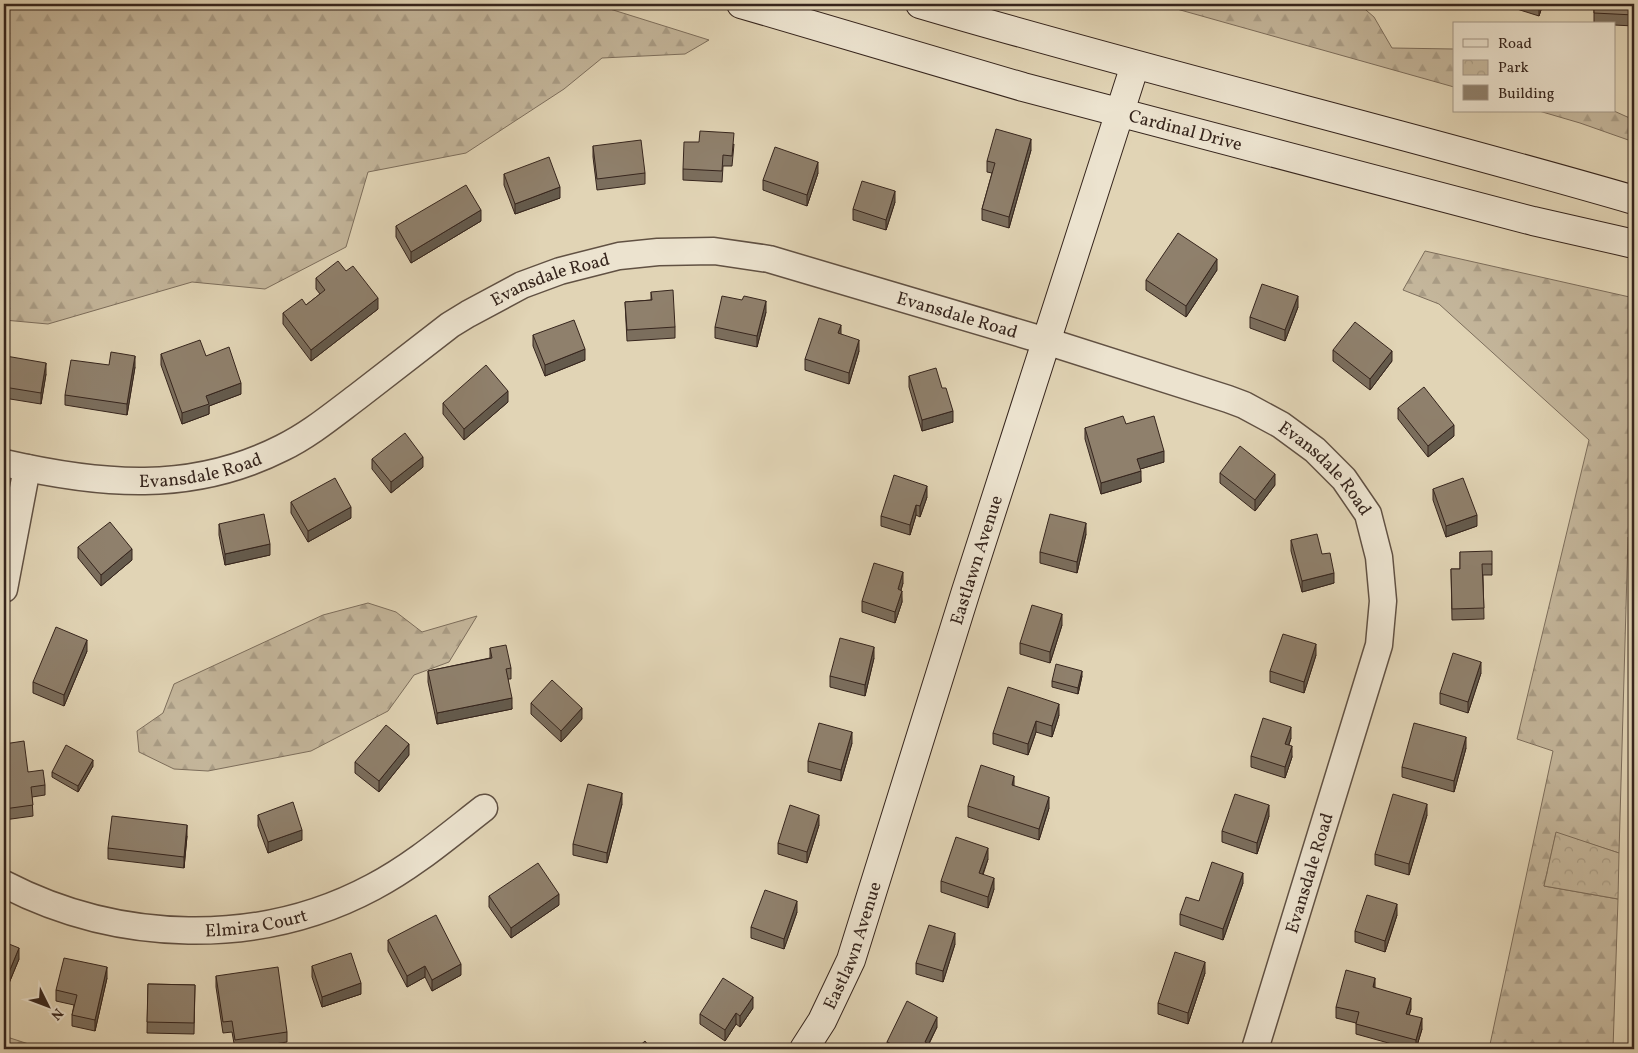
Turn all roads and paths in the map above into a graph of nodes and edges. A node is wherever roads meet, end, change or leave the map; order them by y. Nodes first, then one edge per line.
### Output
1 (741, 4) edge
2 (920, 4) edge
3 (1135, 65) junction
4 (1120, 113) junction
5 (1634, 200) edge
6 (1634, 244) edge
7 (1046, 342) junction
8 (16, 466) edge
9 (4, 589) edge
10 (484, 808) dead end
11 (4, 884) edge
12 (804, 1049) edge
13 (1254, 1049) edge

1 - 4 main road, Cardinal Drive
2 - 3 main road
3 - 4 main road, Eastlawn Avenue
3 - 5 main road
4 - 6 main road, Cardinal Drive
4 - 7 main road, Eastlawn Avenue
7 - 8 street, Evansdale Road
7 - 12 main road, Eastlawn Avenue
7 - 13 street, Evansdale Road
8 - 9 street
10 - 11 street, Elmira Court

